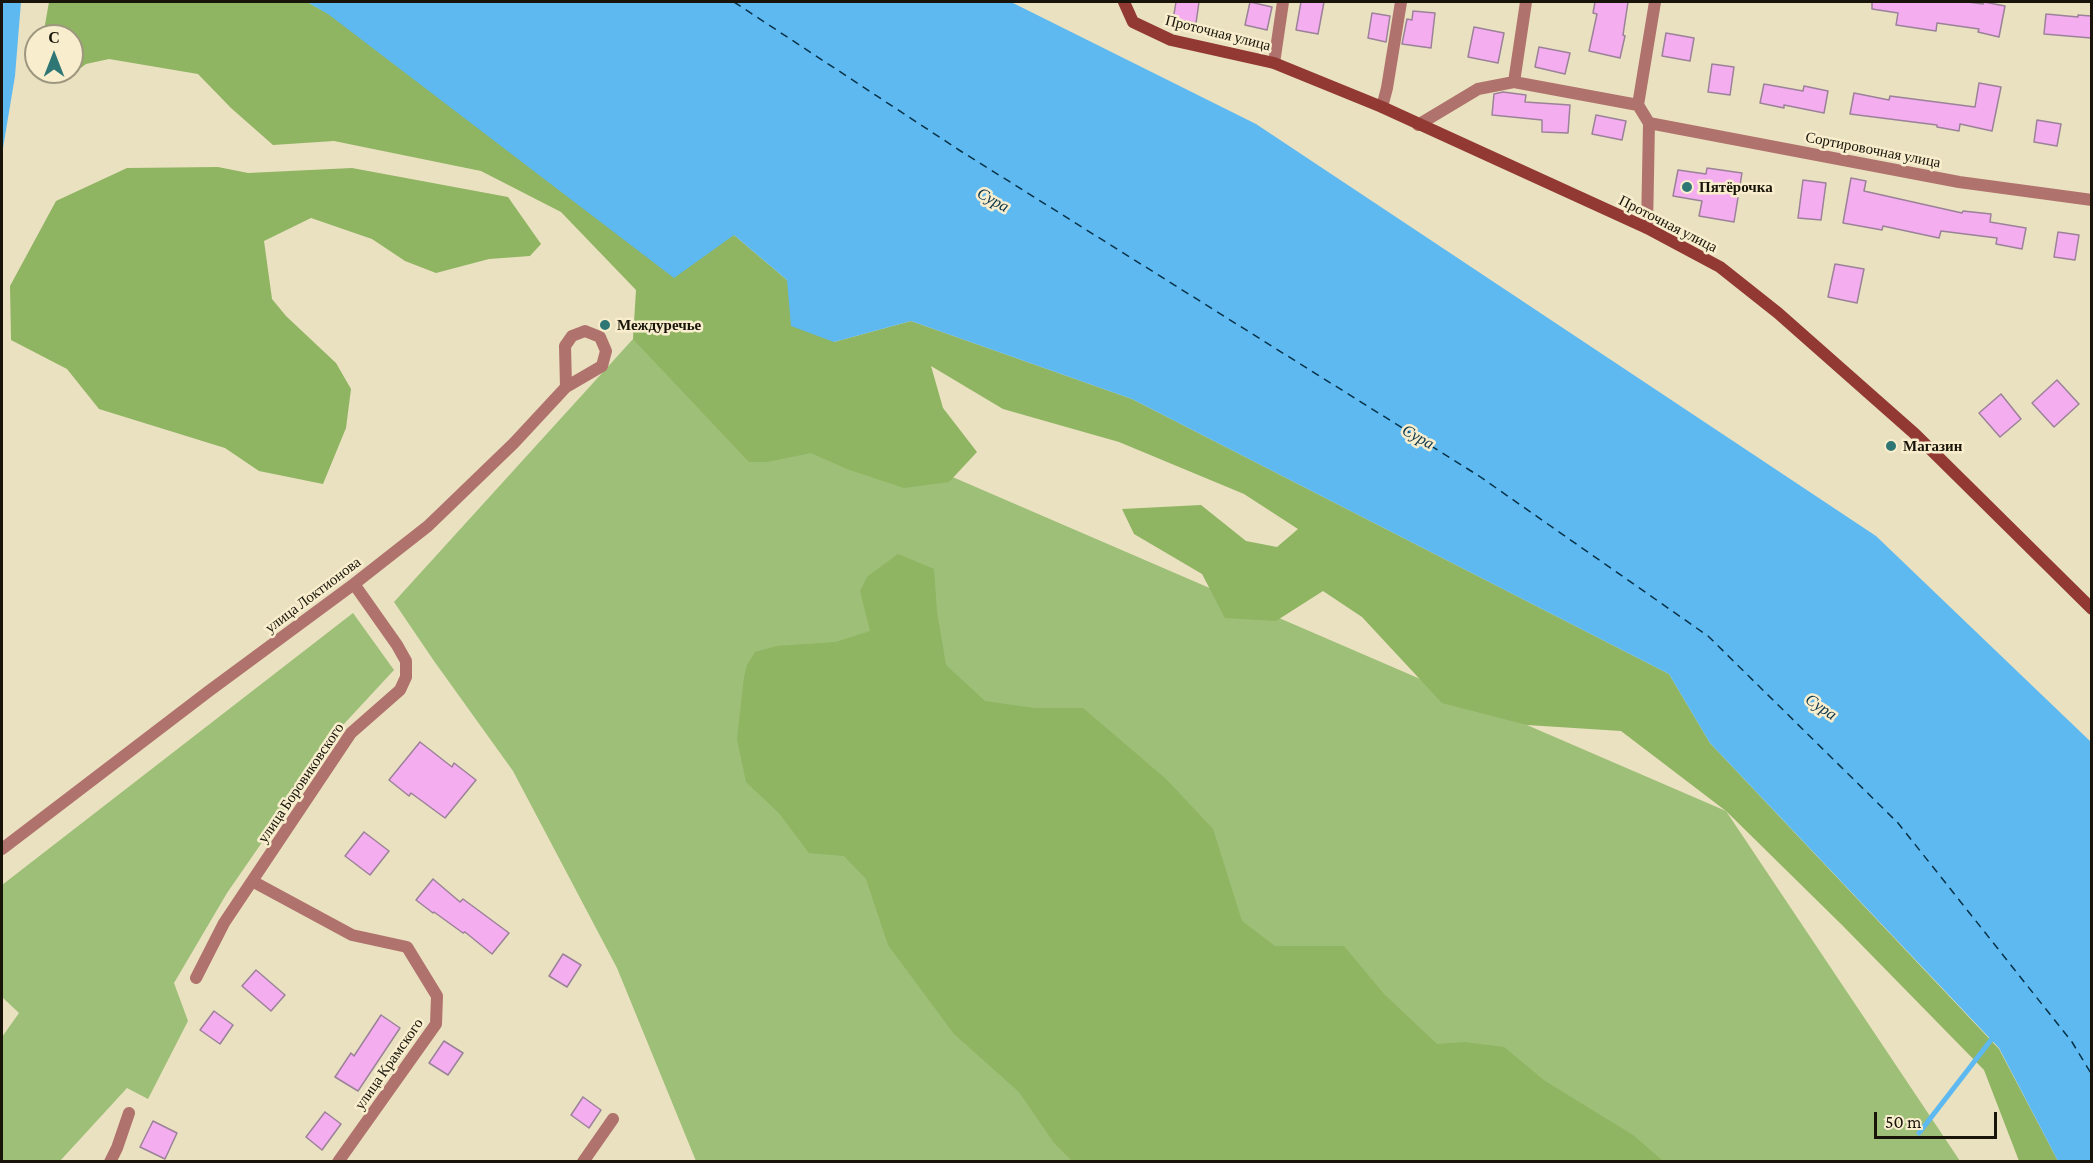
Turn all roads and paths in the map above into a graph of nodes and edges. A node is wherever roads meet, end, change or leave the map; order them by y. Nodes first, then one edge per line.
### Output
1 (1124, 2) edge
2 (1284, 2) edge
3 (1401, 2) edge
4 (1526, 2) edge
5 (1655, 2) edge
6 (1274, 63) junction
7 (1514, 82) junction
8 (1638, 105) junction
9 (1382, 107) junction
10 (1649, 123) junction
11 (1418, 125) junction
12 (2091, 200) edge
13 (1647, 228) junction
14 (566, 387) junction
15 (354, 584) junction
16 (2091, 609) edge
17 (2, 849) edge
18 (252, 882) junction
19 (196, 978) dead end
20 (129, 1113) dead end
21 (613, 1119) dead end
22 (110, 1161) edge
23 (338, 1161) edge
24 (583, 1161) edge

1 - 6 main road, Проточная улица
2 - 6 street
3 - 9 street
4 - 7 street
5 - 8 street
6 - 9 main road, Проточная улица
7 - 8 street
7 - 11 street
8 - 10 street
9 - 11 main road, Проточная улица
10 - 12 street, Сортировочная улица
10 - 13 street
11 - 13 main road, Проточная улица
13 - 16 main road, Проточная улица
14 - 14 street, улица Локтионова
14 - 15 street, улица Локтионова
15 - 17 street, улица Локтионова
15 - 18 street, улица Боровиковского
18 - 19 street, улица Боровиковского
18 - 23 street, улица Крамского
20 - 22 street
21 - 24 street

